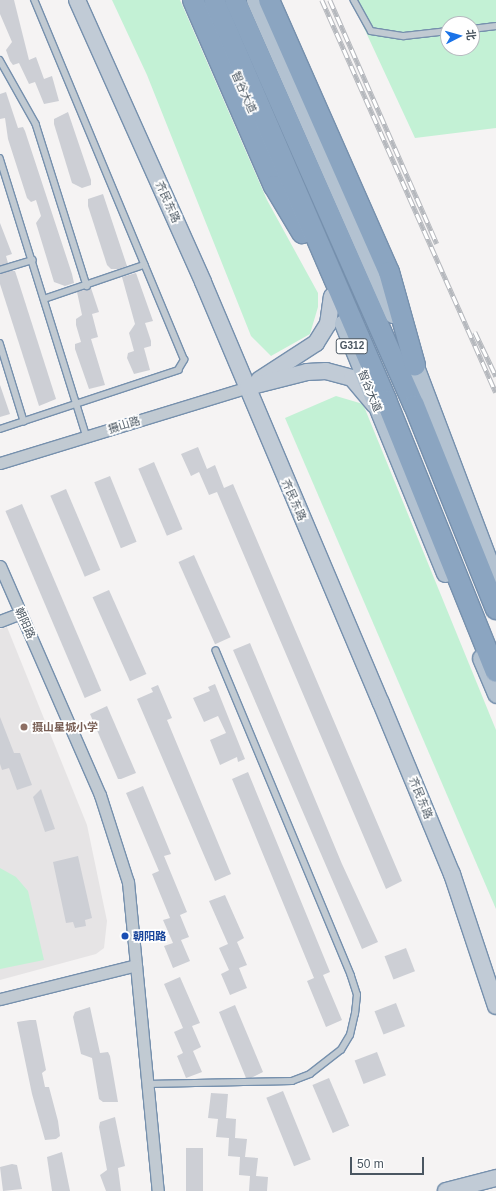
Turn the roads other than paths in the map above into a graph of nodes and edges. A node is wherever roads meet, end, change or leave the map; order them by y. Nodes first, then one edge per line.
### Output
1 (34, 0) edge
2 (77, 0) edge
3 (193, 0) edge
4 (204, 0) edge
5 (214, 0) edge
6 (235, 0) edge
7 (255, 0) edge
8 (268, 0) edge
9 (354, 0) edge
10 (496, 26) edge
11 (480, 28) edge
12 (440, 32) edge
13 (0, 60) edge
14 (0, 158) edge
15 (313, 251) junction
16 (32, 260) junction
17 (144, 265) junction
18 (0, 270) edge
19 (88, 286) junction
20 (332, 296) junction
21 (44, 299) junction
22 (0, 343) edge
23 (415, 365) junction
24 (248, 387) junction
25 (77, 404) junction
26 (376, 406) junction
27 (24, 421) junction
28 (0, 429) edge
29 (87, 437) junction
30 (0, 463) edge
31 (0, 566) edge
32 (496, 581) edge
33 (495, 606) edge
34 (21, 613) junction
35 (0, 621) edge
36 (216, 651) dead end
37 (495, 670) edge
38 (496, 694) edge
39 (136, 965) junction
40 (0, 999) edge
41 (496, 1006) edge
42 (148, 1084) junction
43 (496, 1178) edge
44 (158, 1191) edge
45 (446, 1191) edge

1 - 17 lane
2 - 24 street, 齐民东路
3 - 15 highway
4 - 15 main road, 智谷大道 / G312
5 - 37 highway, 智谷大道 / G312
6 - 33 highway, G312
7 - 23 main road
8 - 23 highway
9 - 12 lane
10 - 11 lane
13 - 19 lane
14 - 16 lane
15 - 20 main road, 智谷大道 / G312
16 - 18 lane
16 - 21 lane
17 - 19 lane
17 - 25 lane
19 - 21 lane
20 - 24 street
20 - 26 main road, 智谷大道 / G312
21 - 25 lane
22 - 27 lane
23 - 32 main road
24 - 26 street
24 - 29 street, 摄山路
24 - 41 street, 齐民东路
25 - 27 lane
25 - 29 lane
26 - 38 main road, 智谷大道 / G312
27 - 28 lane
29 - 30 street, 摄山路
31 - 34 street, 朝阳路
34 - 35 street
34 - 39 street, 朝阳路
36 - 42 lane
39 - 40 street
39 - 42 street, 朝阳路
42 - 44 street, 朝阳路
43 - 45 street

